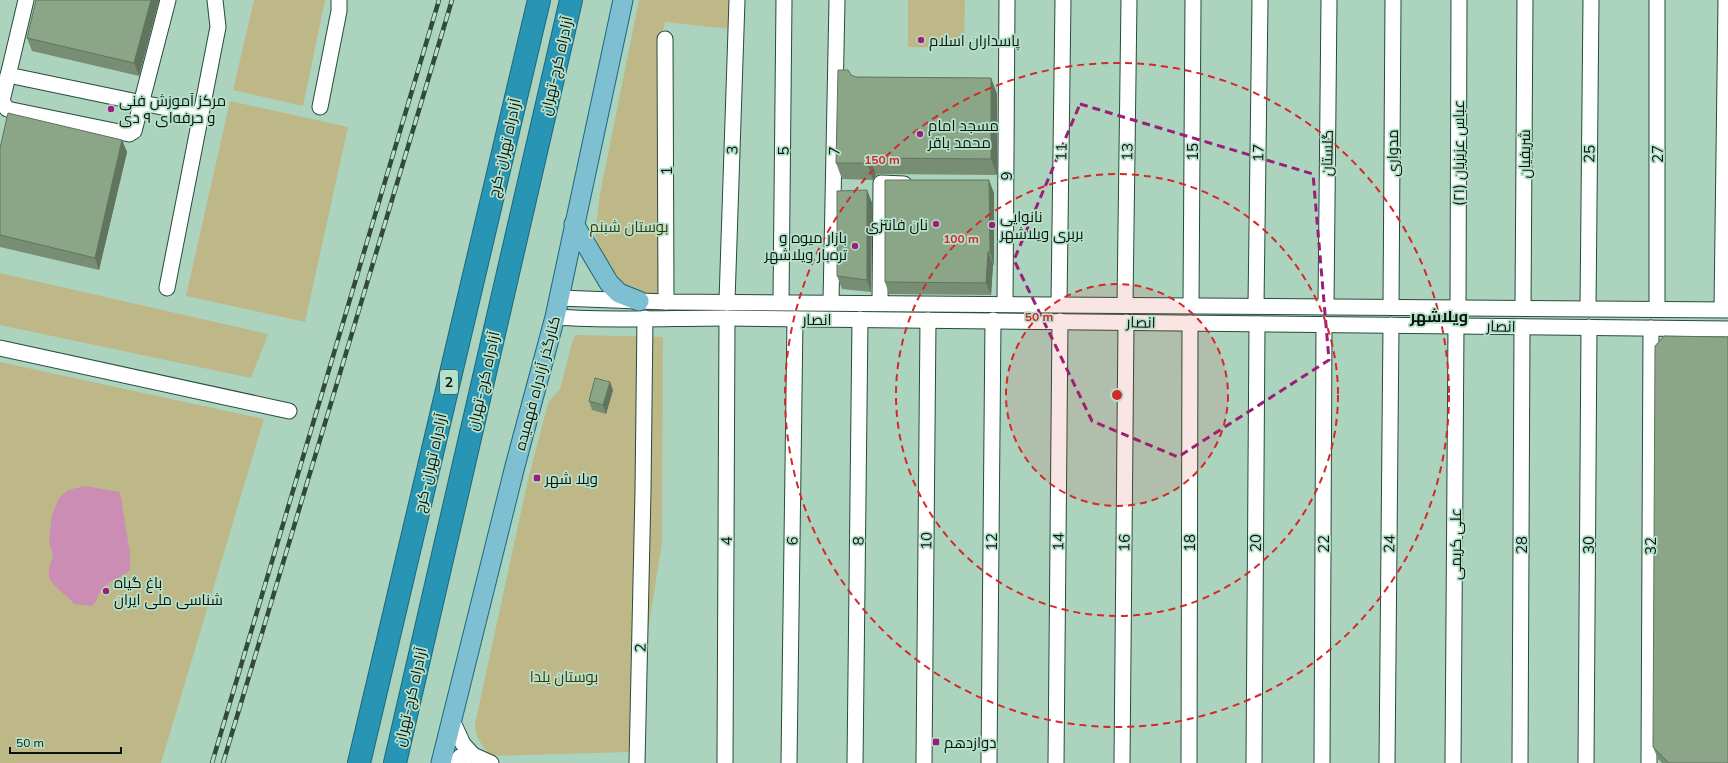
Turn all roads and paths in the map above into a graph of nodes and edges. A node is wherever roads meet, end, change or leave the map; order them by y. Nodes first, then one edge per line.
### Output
1 (26, 0) edge
2 (168, 0) edge
3 (215, 0) edge
4 (339, 0) edge
5 (539, 0) edge
6 (571, 0) edge
7 (623, 0) edge
8 (737, 0) edge
9 (784, 0) edge
10 (837, 0) edge
11 (1007, 0) edge
12 (1063, 0) edge
13 (1129, 0) edge
14 (1193, 0) edge
15 (1260, 0) edge
16 (1329, 0) edge
17 (1393, 0) edge
18 (1459, 0) edge
19 (1525, 0) edge
20 (1591, 0) edge
21 (1657, 0) edge
22 (1726, 0) edge
23 (666, 39) dead end
24 (8, 75) junction
25 (991, 85) edge
26 (1006, 85) junction
27 (141, 102) junction
28 (320, 107) dead end
29 (200, 114) junction
30 (920, 184) edge
31 (990, 184) edge
32 (1005, 184) junction
33 (574, 224) junction
34 (166, 288) dead end
35 (559, 298) junction
36 (727, 301) junction
37 (781, 301) junction
38 (666, 302) junction
39 (831, 302) junction
40 (880, 302) junction
41 (1004, 303) junction
42 (1059, 304) junction
43 (1125, 304) junction
44 (1190, 305) junction
45 (1256, 305) junction
46 (1326, 306) junction
47 (1391, 306) junction
48 (1458, 307) junction
49 (1523, 308) junction
50 (1588, 308) junction
51 (642, 309) junction
52 (1657, 309) junction
53 (1725, 310) edge
54 (555, 317) junction
55 (727, 318) junction
56 (795, 319) junction
57 (860, 319) junction
58 (928, 320) junction
59 (993, 320) junction
60 (1060, 321) junction
61 (1126, 322) junction
62 (1190, 323) junction
63 (1257, 324) junction
64 (1324, 324) junction
65 (1391, 325) junction
66 (1456, 326) junction
67 (1522, 327) junction
68 (1590, 327) junction
69 (1651, 328) junction
70 (1728, 329) edge
71 (0, 348) edge
72 (289, 410) dead end
73 (451, 718) junction
74 (473, 755) junction
75 (359, 763) edge
76 (395, 763) edge
77 (442, 763) edge
78 (456, 763) edge
79 (491, 763) edge
80 (637, 763) edge
81 (725, 763) edge
82 (789, 763) edge
83 (855, 763) edge
84 (924, 763) edge
85 (989, 763) edge
86 (1056, 763) edge
87 (1122, 763) edge
88 (1189, 763) edge
89 (1254, 763) edge
90 (1322, 763) edge
91 (1387, 763) edge
92 (1453, 763) edge
93 (1520, 763) edge
94 (1586, 763) edge
95 (1649, 763) edge

1 - 24 street
2 - 27 street
3 - 29 street
4 - 28 street
5 - 75 highway, آزادراه تهران-کرج / 2
6 - 76 highway, آزادراه کرج-تهران / 2
7 - 33 main road, کنارگذر آزادراه فهمیده
8 - 36 street, 3
9 - 37 street, 5
10 - 39 street, 7
11 - 26 street, 9
12 - 42 street, 11
13 - 43 street, 13
14 - 44 street, 15
15 - 45 street, 17
16 - 46 street, گلستان
17 - 47 street, مدواری
18 - 48 street, عباس عزیزیان (۲۱)
19 - 49 street, شریفیان
20 - 50 street, 25
21 - 52 street, 27
22 - 53 street
23 - 38 street, 1
24 - 27 street
24 - 27 street
25 - 26 street
26 - 32 street, 9
27 - 29 street
29 - 34 street
30 - 40 street
31 - 32 street
32 - 41 street, 9
33 - 35 main road, کنارگذر آزادراه فهمیده
33 - 51 main road
35 - 51 street, انصار
35 - 54 main road, کنارگذر آزادراه فهمیده
36 - 37 street, انصار
36 - 38 street, انصار
37 - 39 street, انصار
38 - 51 street, انصار
39 - 40 street, انصار
40 - 41 street, انصار
41 - 42 street, انصار
42 - 43 street, انصار
43 - 44 street, انصار
44 - 45 street, انصار
45 - 46 street, انصار
46 - 47 street, انصار
47 - 48 street, انصار
48 - 49 street, انصار
49 - 50 street, انصار
50 - 52 street, انصار
51 - 54 street, انصار
51 - 55 street, انصار
51 - 80 street, 2
52 - 53 street, انصار
54 - 73 main road, کنارگذر آزادراه فهمیده
55 - 56 street, انصار
55 - 81 street, 4
56 - 57 street, انصار
56 - 82 street, 6
57 - 58 street, انصار
57 - 83 street, 8
58 - 59 street, انصار
58 - 84 street, 10
59 - 60 street, انصار
59 - 85 street, 12
60 - 61 street, انصار
60 - 86 street, 14
61 - 62 street, انصار
61 - 87 street, 16
62 - 63 street, انصار
62 - 88 street, 18
63 - 64 street, انصار
63 - 89 street, 20
64 - 65 street, انصار
64 - 90 street, 22
65 - 66 street, انصار
65 - 91 street, 24
66 - 67 street, انصار
66 - 92 street, علی کریمی
67 - 68 street, انصار
67 - 93 street, 28
68 - 69 street, انصار
68 - 94 street, 30
69 - 70 street, انصار
69 - 95 street, 32
71 - 72 street
73 - 74 street
73 - 77 main road, کنارگذر آزادراه فهمیده
74 - 78 street
74 - 79 street

